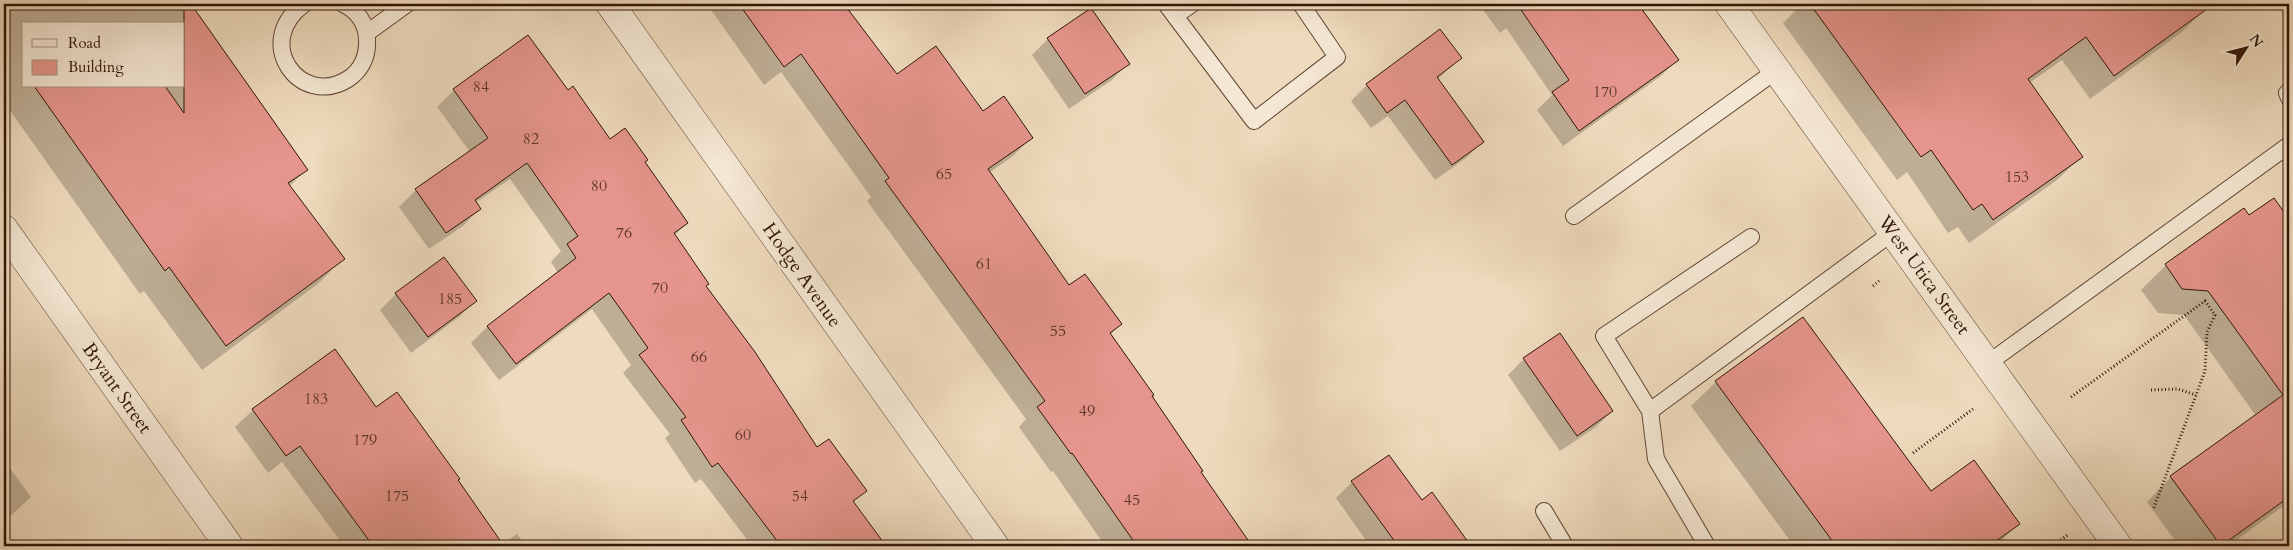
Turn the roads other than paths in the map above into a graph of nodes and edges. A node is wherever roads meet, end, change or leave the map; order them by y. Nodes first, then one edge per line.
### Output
1 (304, 4) edge
2 (347, 4) edge
3 (408, 4) edge
4 (610, 4) edge
5 (1192, 4) edge
6 (1301, 4) edge
7 (1730, 4) edge
8 (1171, 10) edge
9 (367, 33) junction
10 (1777, 70) junction
11 (2289, 91) edge
12 (2289, 98) edge
13 (2289, 145) edge
14 (1574, 216) dead end
15 (4, 229) edge
16 (1893, 232) junction
17 (1751, 237) dead end
18 (1987, 364) junction
19 (1650, 411) junction
20 (1544, 511) dead end
21 (229, 546) edge
22 (995, 546) edge
23 (1565, 546) edge
24 (1707, 546) edge
25 (2118, 546) edge

1 - 9 lane
2 - 9 lane
3 - 9 lane
4 - 22 street, Hodge Avenue
5 - 8 lane
6 - 8 lane
7 - 10 street, West Utica Street
10 - 14 lane
10 - 16 street, West Utica Street
11 - 12 lane
13 - 18 lane
15 - 21 street, Bryant Street
16 - 18 street, West Utica Street
16 - 19 lane
17 - 19 lane
18 - 25 street, West Utica Street
19 - 24 lane
20 - 23 lane

